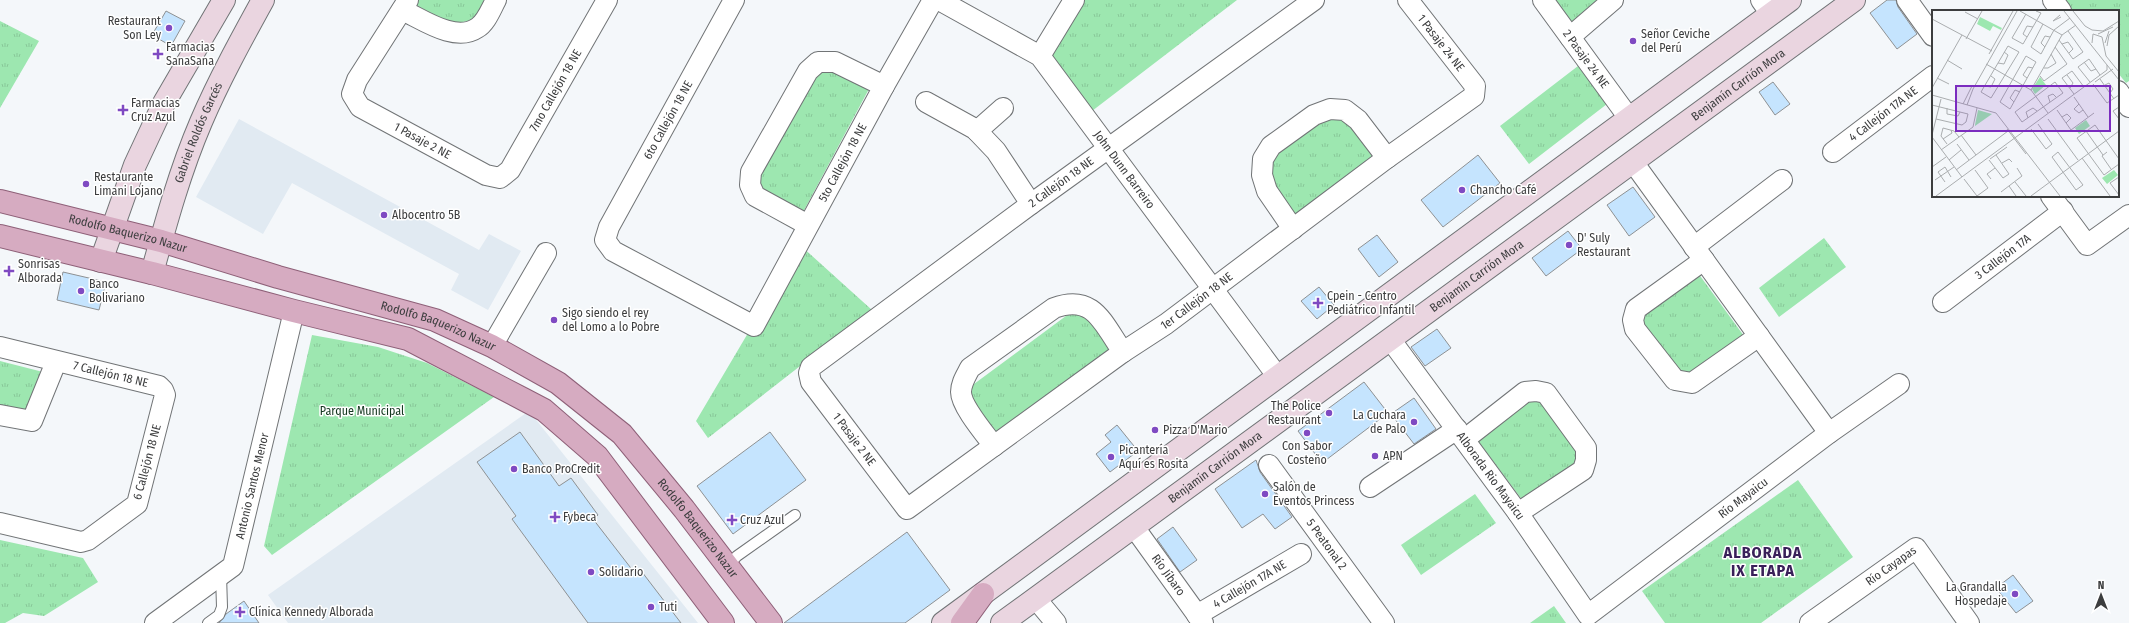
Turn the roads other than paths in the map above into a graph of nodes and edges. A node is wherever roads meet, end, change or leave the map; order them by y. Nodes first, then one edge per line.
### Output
1 (224, 0) edge
2 (263, 0) edge
3 (496, 0) edge
4 (607, 0) edge
5 (734, 0) edge
6 (933, 0) edge
7 (939, 0) edge
8 (1074, 0) edge
9 (1314, 0) edge
10 (1408, 0) edge
11 (1543, 0) edge
12 (1613, 0) edge
13 (1790, 0) edge
14 (1854, 0) edge
15 (1907, 0) edge
16 (2053, 0) edge
17 (405, 5) edge
18 (1766, 7) edge
19 (2060, 10) edge
20 (1932, 35) edge
21 (1570, 37) junction
22 (1040, 56) junction
23 (1932, 77) edge
24 (884, 86) junction
25 (1474, 86) joint
26 (926, 102) dead end
27 (1003, 108) dead end
28 (1629, 118) junction
29 (977, 131) junction
30 (1108, 148) junction
31 (1833, 152) dead end
32 (1387, 158) junction
33 (1633, 162) junction
34 (500, 178) joint
35 (1782, 180) dead end
36 (0, 201) edge
37 (1031, 204) junction
38 (2057, 204) edge
39 (2129, 215) edge
40 (808, 225) junction
41 (113, 229) junction
42 (1293, 229) junction
43 (0, 236) edge
44 (161, 241) junction
45 (546, 253) dead end
46 (1699, 253) junction
47 (101, 261) junction
48 (152, 273) junction
49 (1212, 288) junction
50 (1943, 302) dead end
51 (294, 312) junction
52 (754, 326) joint
53 (1759, 336) junction
54 (1390, 339) junction
55 (492, 346) junction
56 (0, 347) edge
57 (1124, 352) junction
58 (56, 362) junction
59 (811, 367) joint
60 (1278, 377) junction
61 (1899, 384) dead end
62 (164, 390) joint
63 (0, 415) edge
64 (1829, 433) junction
65 (1461, 434) junction
66 (994, 446) junction
67 (1184, 446) junction
68 (1269, 465) dead end
69 (1370, 487) dead end
70 (907, 509) joint
71 (1518, 513) junction
72 (795, 515) dead end
73 (0, 523) edge
74 (1134, 527) junction
75 (1070, 530) junction
76 (1302, 554) dead end
77 (727, 566) junction
78 (221, 575) junction
79 (983, 594) junction
80 (1036, 599) junction
81 (1588, 615) joint
82 (1200, 619) edge
83 (156, 623) edge
84 (208, 623) edge
85 (723, 623) edge
86 (771, 623) edge
87 (943, 623) edge
88 (962, 623) edge
89 (1002, 623) edge
90 (1056, 623) edge
91 (1384, 623) edge
92 (1810, 623) edge
93 (1969, 623) edge

1 - 41 main road
2 - 44 main road, Gabriel Roldós Garcés
3 - 17 street
4 - 34 street, 7mo Callejón 18 NE
5 - 52 street, 6to Callejón 18 NE
6 - 24 street, 5to Callejón 18 NE
7 - 22 street, John Dunn Barreiro
8 - 22 street
9 - 30 street, 2 Callejón 18 NE
10 - 25 street, 1 Pasaje 24 NE
11 - 21 street, 2 Pasaje 24 NE
12 - 21 street
13 - 18 main road
14 - 33 main road, Benjamín Carrión Mora
15 - 20 street
16 - 19 street
17 - 34 street, 1 Pasaje 2 NE
18 - 28 main road
21 - 28 street, 2 Pasaje 24 NE
22 - 30 street, John Dunn Barreiro
23 - 31 street, 4 Callejón 17A NE
24 - 40 street, 5to Callejón 18 NE
24 - 40 street
25 - 32 street, 1er Callejón 18 NE
26 - 29 street
27 - 29 street
28 - 60 main road
29 - 37 street
30 - 37 street, 2 Callejón 18 NE
30 - 49 street, John Dunn Barreiro
32 - 42 street, 1er Callejón 18 NE
32 - 42 street
33 - 46 street
33 - 54 main road, Benjamín Carrión Mora
35 - 46 street
36 - 41 main road, Rodolfo Baquerizo Nazur
37 - 59 street, 2 Callejón 18 NE
38 - 39 street
38 - 50 street, 3 Callejón 17A
40 - 52 street, 5to Callejón 18 NE
41 - 44 main road, Rodolfo Baquerizo Nazur
41 - 47 main road
42 - 49 street, 1er Callejón 18 NE
43 - 47 main road, Rodolfo Baquerizo Nazur
44 - 48 main road, Gabriel Roldós Garcés
44 - 55 main road, Rodolfo Baquerizo Nazur
45 - 55 street
46 - 53 street
46 - 53 street
47 - 48 main road, Rodolfo Baquerizo Nazur
48 - 51 main road, Rodolfo Baquerizo Nazur
49 - 57 street, 1er Callejón 18 NE
49 - 60 street, John Dunn Barreiro
51 - 78 street, Antonio Santos Menor
51 - 85 main road, Rodolfo Baquerizo Nazur
53 - 64 street
54 - 65 street, Alborada Rio Mayaicu
54 - 74 main road, Benjamín Carrión Mora
55 - 77 main road, Rodolfo Baquerizo Nazur
56 - 58 street, 7 Callejón 18 NE
57 - 66 street, 1er Callejón 18 NE
57 - 66 street
58 - 62 street, 7 Callejón 18 NE
58 - 63 street, 7 Callejón 18 NE
59 - 70 street, 1 Pasaje 2 NE
60 - 67 main road
61 - 64 street, Río Mayaicu
62 - 73 street, 6 Callejón 18 NE
64 - 81 street, Río Mayaicu
65 - 69 street
65 - 71 street, Alborada Rio Mayaicu
65 - 71 street
66 - 70 street, 1er Callejón 18 NE
67 - 74 main road
67 - 75 main road
68 - 91 street, 5 Peatonal 2
71 - 81 street, Alborada Rio Mayaicu
72 - 77 lane
74 - 80 main road, Benjamín Carrión Mora
74 - 82 street, Río Jíbaro
75 - 79 main road
75 - 80 main road
76 - 82 street, 4 Callejón 17A NE
77 - 86 main road, Rodolfo Baquerizo Nazur
78 - 83 street, Antonio Santos Menor
78 - 84 lane
79 - 87 main road
79 - 88 main road
80 - 89 main road, Benjamín Carrión Mora
80 - 90 street
92 - 93 street, Río Cayapas

